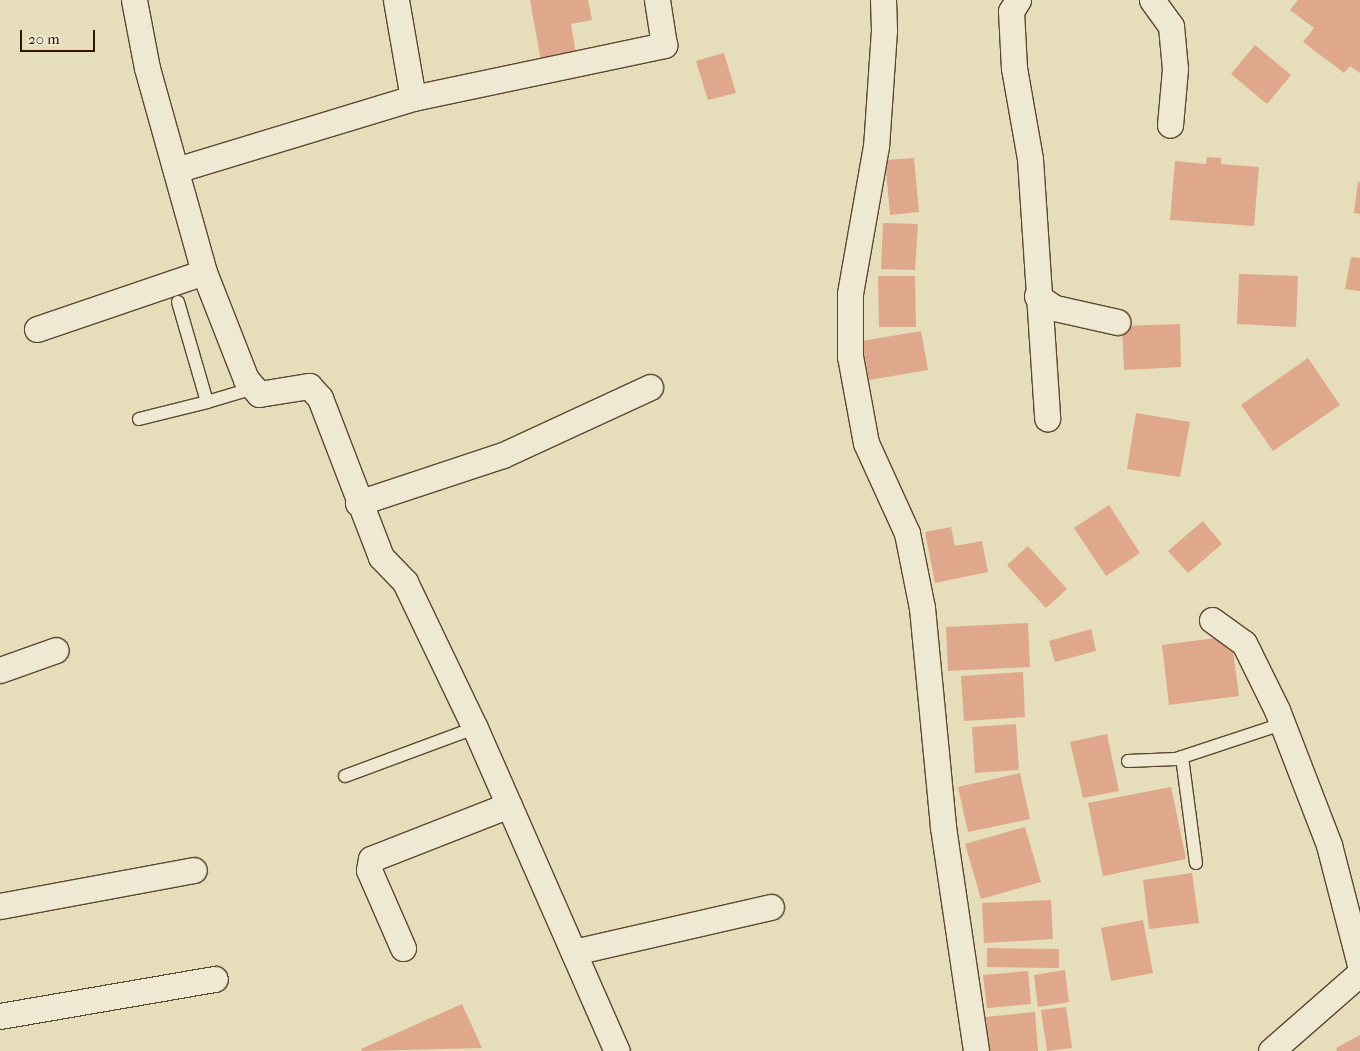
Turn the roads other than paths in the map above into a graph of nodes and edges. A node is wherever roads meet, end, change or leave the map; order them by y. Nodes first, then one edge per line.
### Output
1 (134, 0) edge
2 (396, 0) edge
3 (657, 0) edge
4 (882, 0) edge
5 (1018, 0) edge
6 (1152, 0) edge
7 (414, 98) junction
8 (1170, 125) dead end
9 (176, 170) junction
10 (204, 272) junction
11 (1037, 296) junction
12 (178, 302) dead end
13 (1116, 322) dead end
14 (37, 329) dead end
15 (650, 387) dead end
16 (254, 388) junction
17 (208, 402) junction
18 (1047, 418) dead end
19 (139, 419) dead end
20 (358, 503) junction
21 (1212, 620) dead end
22 (56, 650) dead end
23 (0, 670) edge
24 (1282, 724) junction
25 (475, 728) junction
26 (1182, 757) junction
27 (1128, 761) dead end
28 (345, 776) dead end
29 (509, 805) junction
30 (1196, 863) dead end
31 (194, 870) dead end
32 (0, 906) edge
33 (771, 907) dead end
34 (403, 948) dead end
35 (574, 952) junction
36 (1360, 965) edge
37 (1360, 973) edge
38 (215, 979) dead end
39 (0, 1016) edge
40 (617, 1051) edge
41 (976, 1051) edge
42 (1271, 1051) edge

1 - 9 street
2 - 7 street
3 - 7 street
4 - 41 street
5 - 11 street
6 - 8 street
7 - 9 street
9 - 10 street
10 - 14 street
10 - 16 street
11 - 13 street
11 - 18 street
12 - 17 lane
15 - 20 street
16 - 17 lane
16 - 20 street
17 - 19 lane
20 - 25 street
21 - 24 street
22 - 23 street
24 - 26 lane
24 - 36 street
25 - 28 lane
25 - 29 street
26 - 27 lane
26 - 30 lane
29 - 34 street
29 - 35 street
31 - 32 street
33 - 35 street
35 - 40 street
37 - 42 street
38 - 39 street

